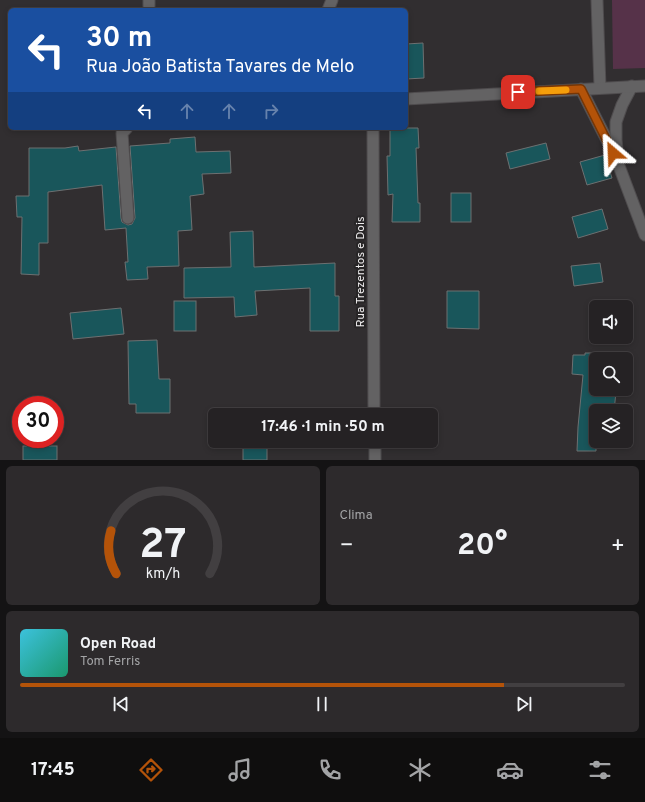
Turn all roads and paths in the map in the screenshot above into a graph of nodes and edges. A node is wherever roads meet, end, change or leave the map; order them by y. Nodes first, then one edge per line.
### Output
1 (597, 0) edge
2 (632, 86) junction
3 (645, 86) edge
4 (600, 87) junction
5 (581, 89) junction
6 (408, 100) edge
7 (125, 130) edge
8 (373, 130) edge
9 (620, 166) junction
10 (128, 218) dead end
11 (645, 235) edge
12 (374, 408) edge
13 (375, 448) edge
14 (375, 460) edge

1 - 4 street
2 - 3 street
2 - 4 street
2 - 9 street
4 - 5 street
5 - 6 street
5 - 9 street
7 - 10 street
8 - 12 street, Rua Trezentos e Dois
9 - 11 street
13 - 14 street

